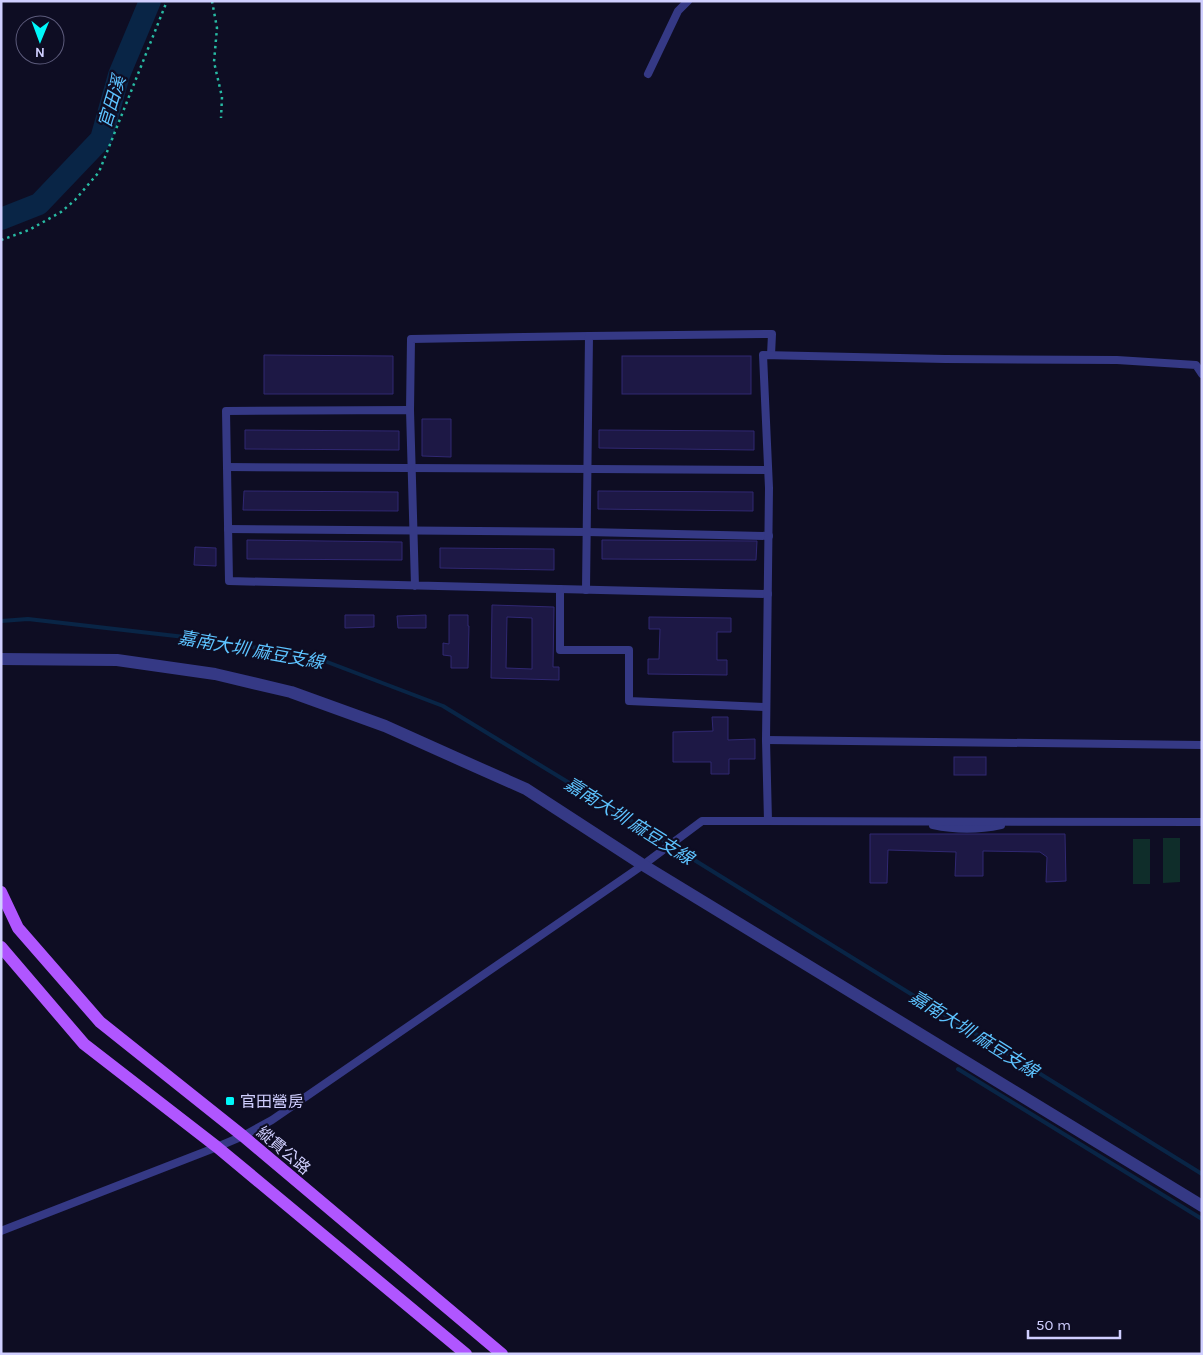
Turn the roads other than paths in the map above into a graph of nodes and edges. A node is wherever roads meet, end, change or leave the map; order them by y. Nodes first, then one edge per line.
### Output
1 (688, 1) edge
2 (648, 74) dead end
3 (589, 336) junction
4 (771, 355) junction
5 (1202, 374) edge
6 (410, 410) junction
7 (227, 467) junction
8 (412, 468) junction
9 (587, 469) junction
10 (768, 470) junction
11 (228, 529) junction
12 (414, 530) junction
13 (586, 532) junction
14 (769, 536) junction
15 (415, 586) junction
16 (560, 589) junction
17 (586, 590) junction
18 (768, 594) junction
19 (1, 659) edge
20 (766, 707) junction
21 (766, 740) junction
22 (1202, 745) edge
23 (768, 821) junction
24 (1202, 822) edge
25 (643, 865) junction
26 (1, 892) edge
27 (1, 947) edge
28 (243, 1136) junction
29 (217, 1147) junction
30 (1202, 1206) edge
31 (1, 1231) edge
32 (466, 1354) edge
33 (502, 1354) edge

1 - 2 lane
3 - 4 lane
3 - 6 lane
3 - 9 lane
4 - 5 lane
4 - 10 lane
6 - 7 lane
6 - 8 lane
7 - 8 lane
7 - 11 lane
8 - 9 lane
8 - 12 lane
9 - 10 lane
9 - 13 lane
10 - 14 lane
11 - 12 lane
11 - 15 lane
12 - 13 lane
12 - 15 lane
13 - 14 lane
13 - 17 lane
14 - 18 lane
15 - 16 lane
16 - 17 lane
16 - 20 lane
17 - 18 lane
18 - 20 lane
19 - 25 street
20 - 21 lane
21 - 22 lane
21 - 23 lane
23 - 24 lane
23 - 25 lane
25 - 28 lane
25 - 30 street
26 - 28 main road, 縱貫公路
27 - 29 main road
28 - 29 lane
28 - 33 main road, 縱貫公路
29 - 31 lane
29 - 32 main road

